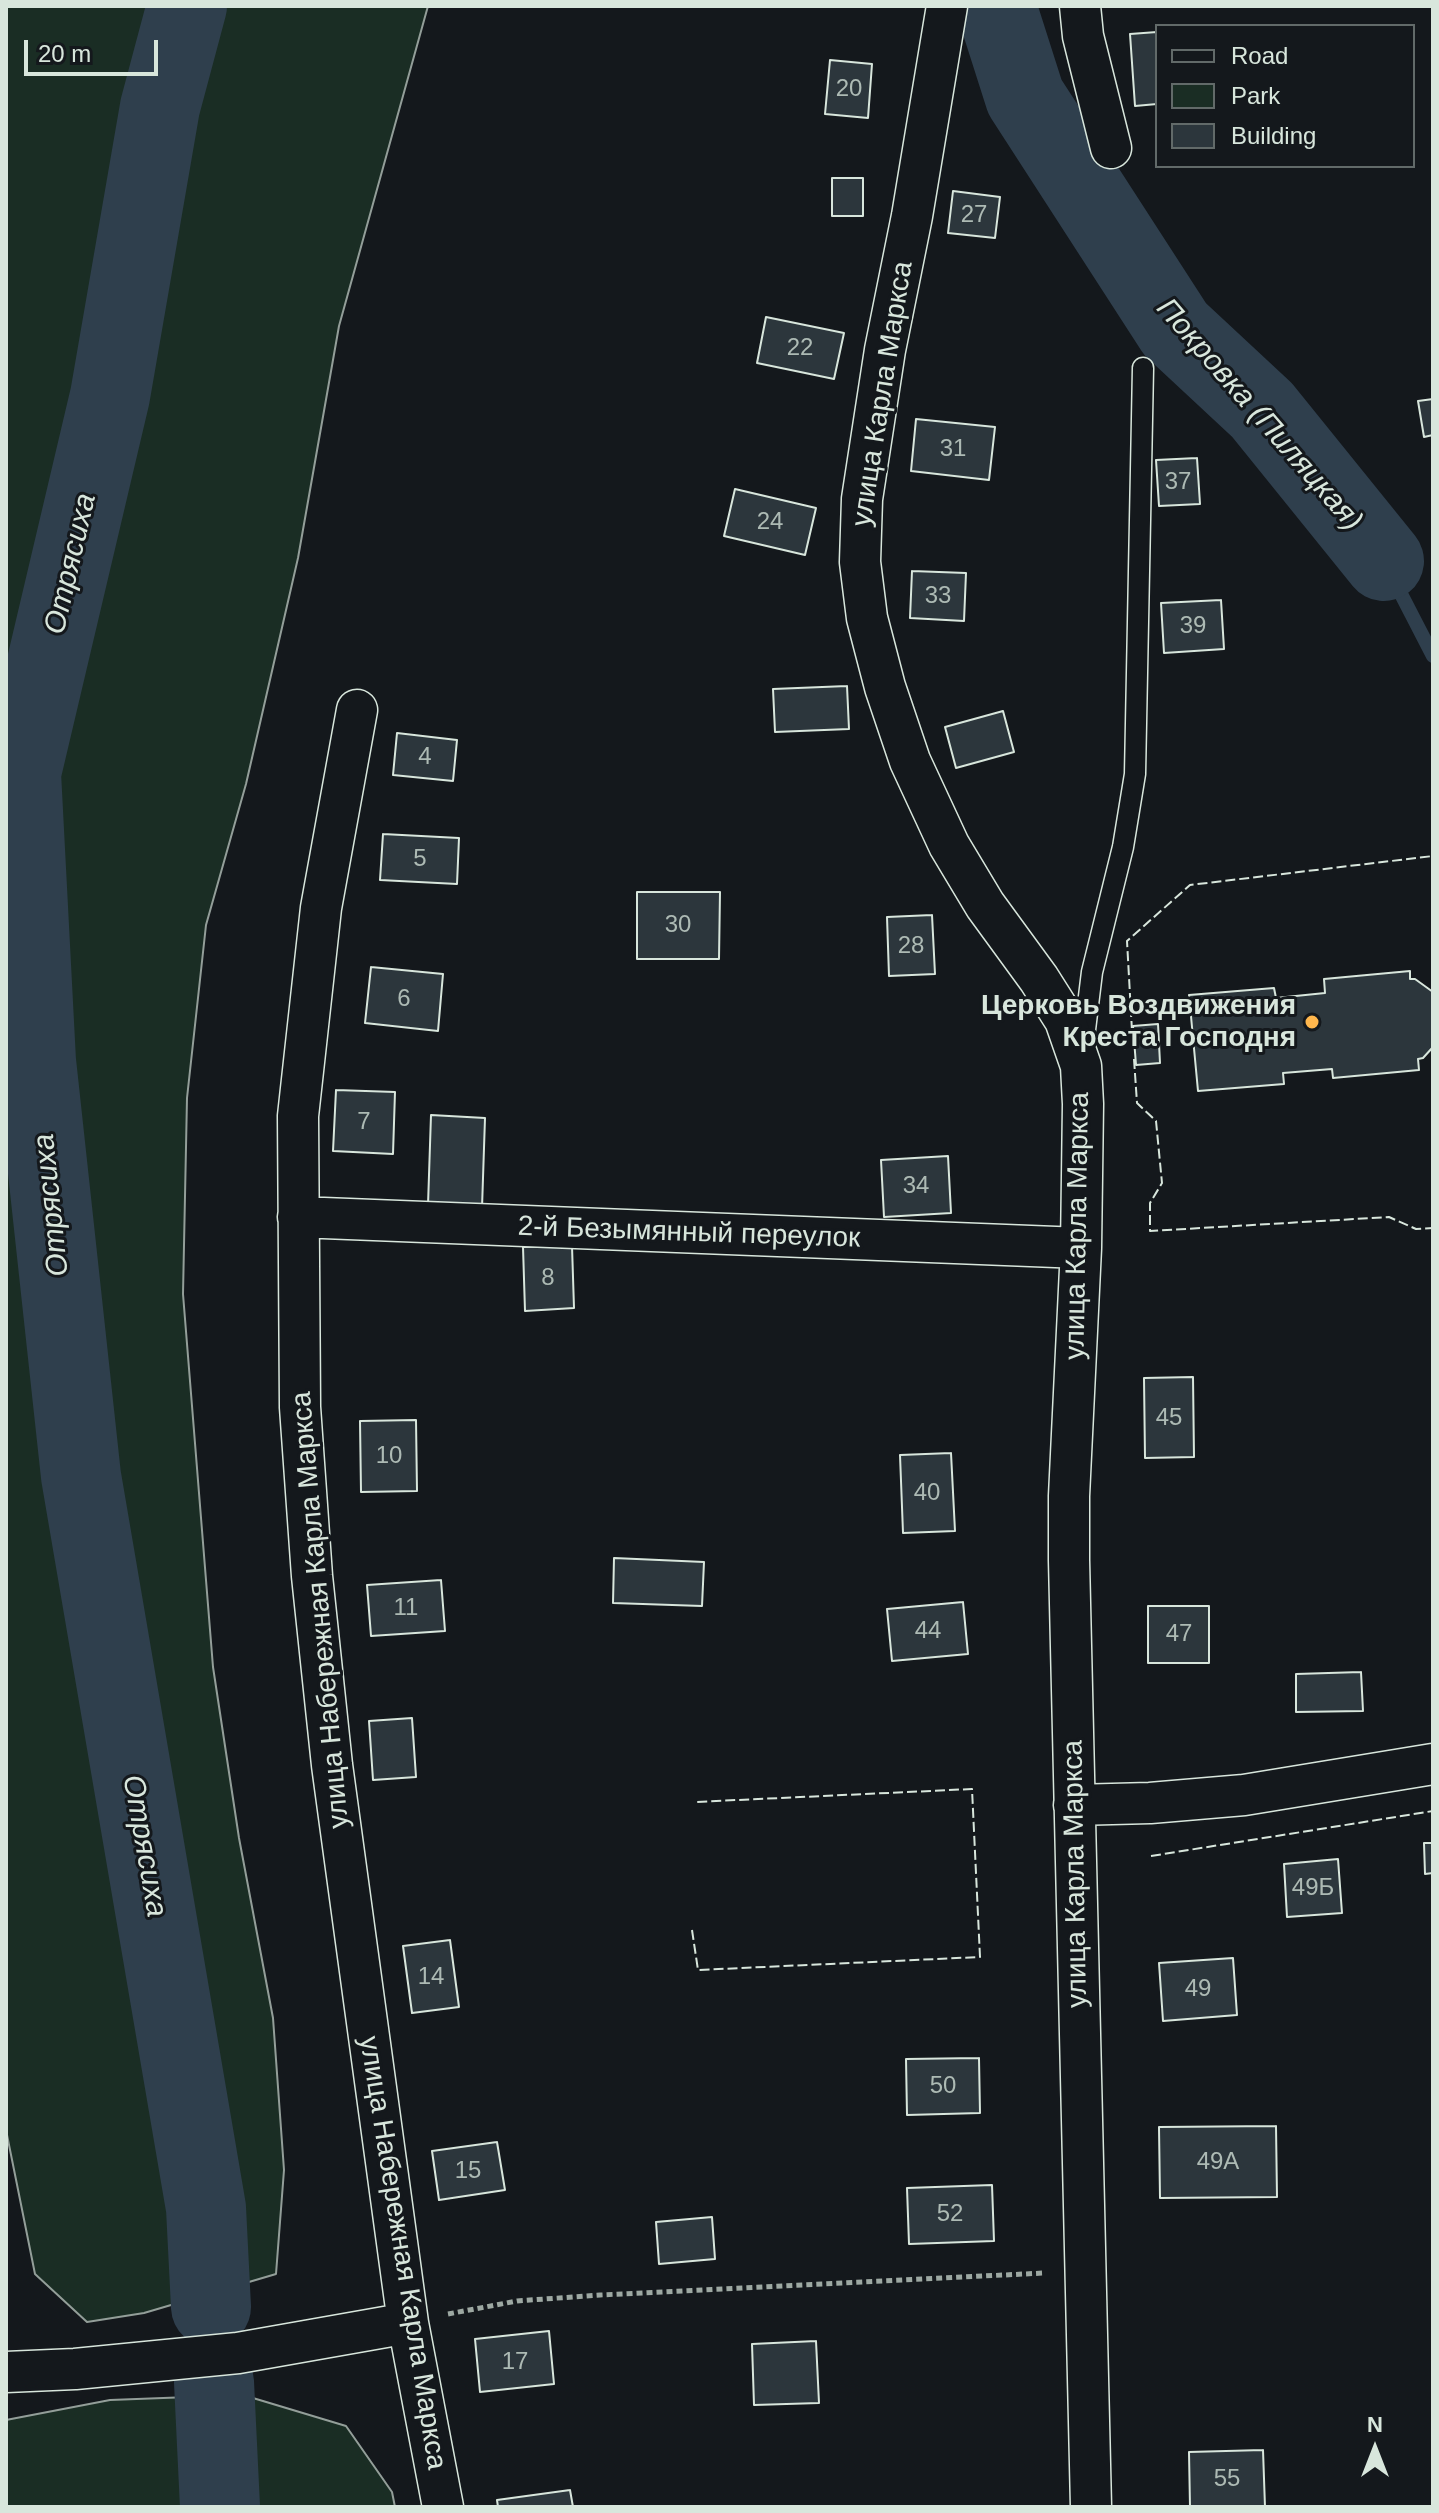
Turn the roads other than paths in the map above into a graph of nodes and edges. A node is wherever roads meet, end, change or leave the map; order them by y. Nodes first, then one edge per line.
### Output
1 (947, 6) edge
2 (1080, 6) edge
3 (1111, 148) dead end
4 (1143, 368) dead end
5 (357, 710) dead end
6 (1081, 1066) junction
7 (298, 1217) junction
8 (1081, 1248) junction
9 (1433, 1764) edge
10 (1074, 1805) junction
11 (408, 2323) junction
12 (6, 2372) edge
13 (443, 2507) edge
14 (1091, 2507) edge

1 - 6 street, улица Карла Маркса
2 - 3 street
4 - 6 lane
5 - 7 street, улица Набережная Карла Маркса
6 - 8 street, улица Карла Маркса
7 - 8 street, 2-й Безымянный переулок
7 - 11 street, улица Набережная Карла Маркса
8 - 10 street, улица Карла Маркса
9 - 10 street
10 - 14 street, улица Карла Маркса
11 - 12 street
11 - 13 street, улица Набережная Карла Маркса

